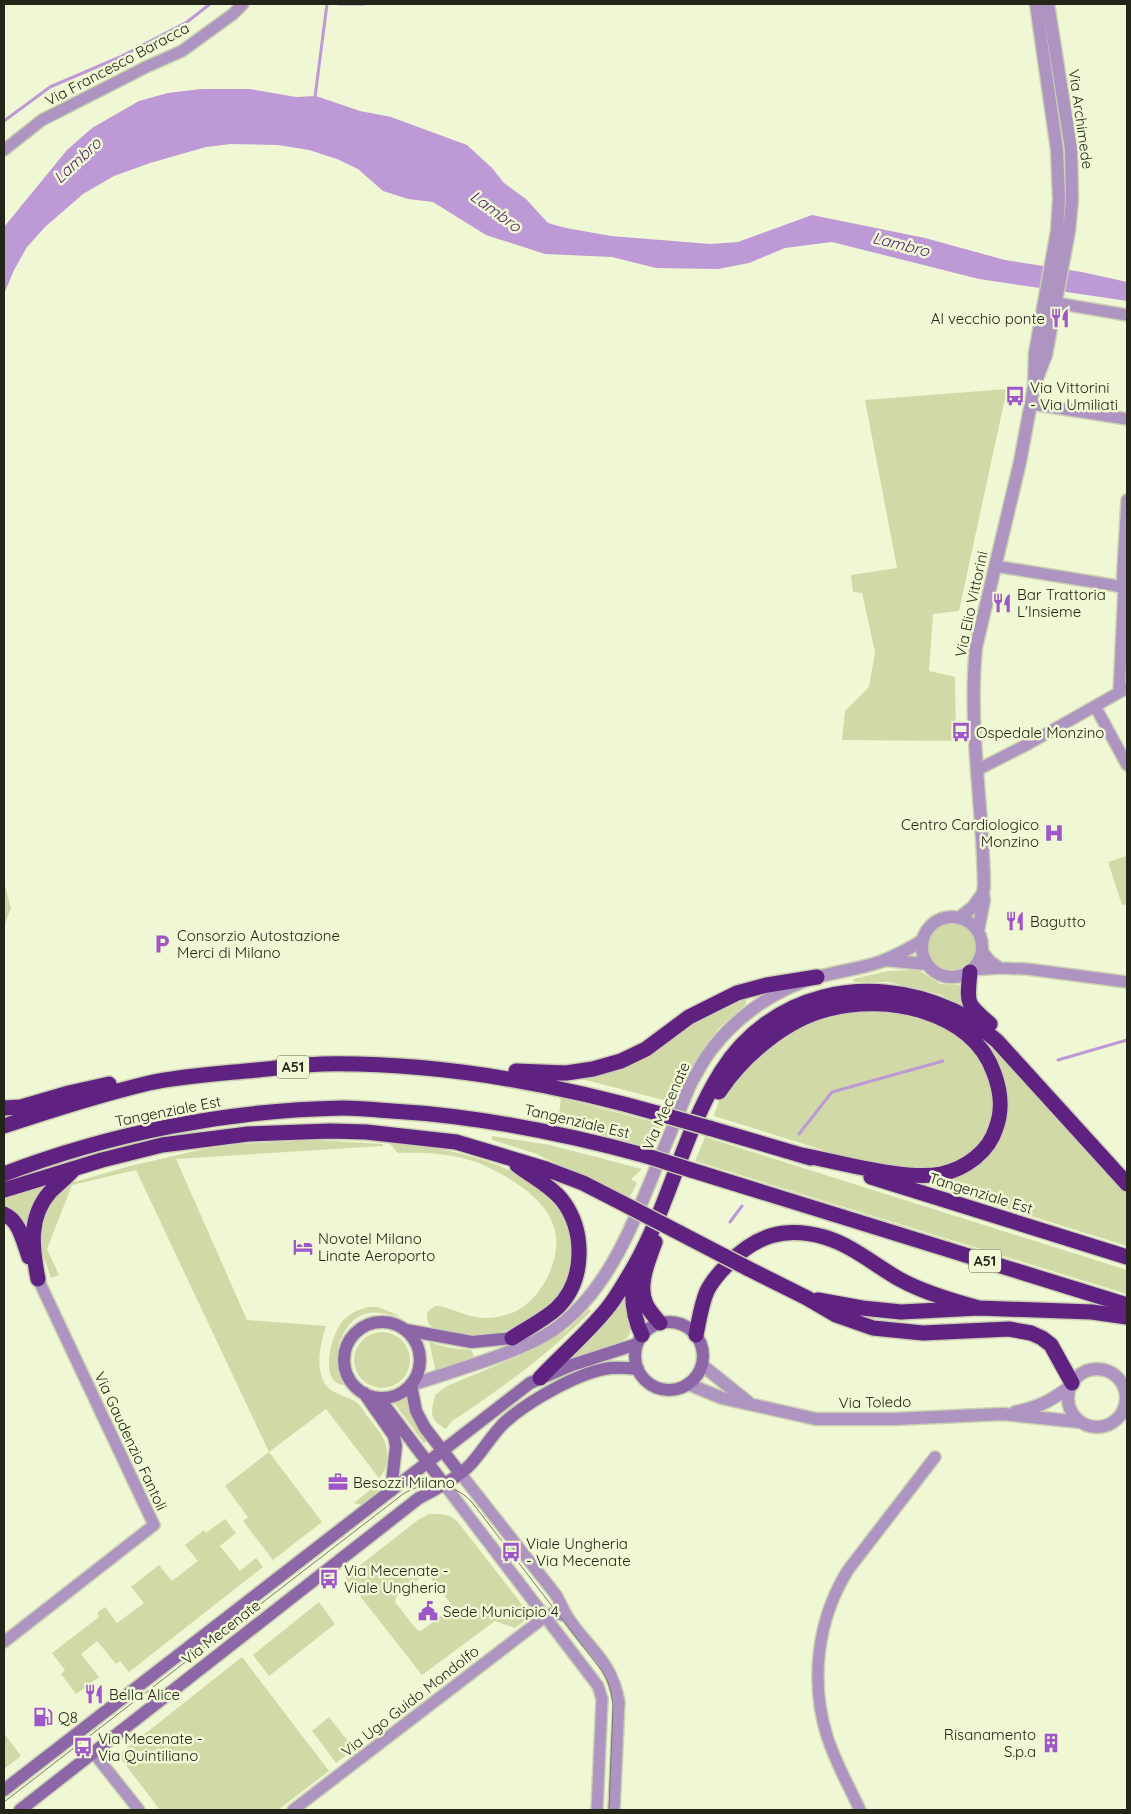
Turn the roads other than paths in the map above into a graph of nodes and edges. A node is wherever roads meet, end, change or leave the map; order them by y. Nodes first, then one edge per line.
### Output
1 (243, 4) edge
2 (1036, 4) edge
3 (1048, 4) edge
4 (4, 150) edge
5 (1057, 264) junction
6 (1053, 300) junction
7 (1127, 314) edge
8 (1031, 404) junction
9 (1127, 419) edge
10 (1127, 500) edge
11 (995, 566) junction
12 (1124, 588) edge
13 (1123, 690) edge
14 (1095, 706) junction
15 (1127, 765) edge
16 (977, 770) junction
17 (983, 893) junction
18 (959, 918) junction
19 (978, 931) junction
20 (922, 940) junction
21 (982, 951) junction
22 (885, 960) junction
23 (926, 964) junction
24 (1000, 968) junction
25 (971, 971) junction
26 (817, 977) junction
27 (1127, 982) edge
28 (437, 1069) junction
29 (150, 1083) junction
30 (4, 1108) edge
31 (4, 1126) edge
32 (1076, 1128) junction
33 (802, 1155) junction
34 (506, 1156) junction
35 (74, 1168) junction
36 (4, 1174) edge
37 (1127, 1184) edge
38 (4, 1190) edge
39 (4, 1214) edge
40 (1127, 1257) edge
41 (635, 1264) junction
42 (38, 1279) junction
43 (807, 1298) junction
44 (587, 1299) junction
45 (1127, 1305) edge
46 (979, 1308) junction
47 (1127, 1317) edge
48 (660, 1323) junction
49 (406, 1330) junction
50 (696, 1335) junction
51 (512, 1338) junction
52 (640, 1340) junction
53 (702, 1365) junction
54 (638, 1369) junction
55 (540, 1378) junction
56 (688, 1384) junction
57 (1071, 1384) junction
58 (1125, 1384) edge
59 (411, 1385) junction
60 (364, 1393) junction
61 (379, 1398) junction
62 (750, 1403) junction
63 (1125, 1411) edge
64 (1003, 1414) junction
65 (1080, 1422) junction
66 (442, 1451) junction
67 (936, 1457) dead end
68 (428, 1462) junction
69 (460, 1473) junction
70 (444, 1484) junction
71 (392, 1490) junction
72 (546, 1616) junction
73 (567, 1616) junction
74 (4, 1642) edge
75 (617, 1693) junction
76 (602, 1699) junction
77 (93, 1752) junction
78 (4, 1790) edge
79 (20, 1810) edge
80 (139, 1810) edge
81 (294, 1810) edge
82 (597, 1810) edge
83 (614, 1810) edge
84 (860, 1810) edge

1 - 4 street, Via Francesco Baracca
2 - 5 street, Via Archimede
3 - 5 street, Via Archimede
5 - 6 street, Via Archimede
6 - 7 street
6 - 8 street, Via Elio Vittorini
8 - 9 street
8 - 11 street, Via Elio Vittorini
10 - 12 street
11 - 12 street
11 - 16 street, Via Elio Vittorini
12 - 13 street
13 - 14 street
14 - 15 street
14 - 16 street
16 - 17 street, Via Elio Vittorini
17 - 18 street
17 - 19 street, Via Elio Vittorini
18 - 19 street
18 - 20 street
19 - 21 street
20 - 22 street, Via Mecenate
20 - 23 street
21 - 24 street
21 - 25 street
22 - 23 street, Via Mecenate
22 - 26 street, Via Mecenate
23 - 25 street
24 - 25 street
24 - 27 street
25 - 32 highway
26 - 28 highway
26 - 44 street, Via Mecenate
28 - 29 highway, Tangenziale Est / A51
28 - 33 highway, Tangenziale Est / A51, bridge
29 - 30 highway
29 - 31 highway, Tangenziale Est / A51
32 - 37 highway
32 - 41 highway
33 - 40 highway, Tangenziale Est / A51
33 - 48 highway
34 - 35 highway
34 - 43 highway, bridge
34 - 51 highway
35 - 38 highway
35 - 42 highway
36 - 45 highway, Tangenziale Est / A51, bridge
39 - 42 highway
41 - 52 highway
41 - 55 highway
42 - 74 street, Via Gaudenzio Fantoli
43 - 46 highway
43 - 57 highway
44 - 51 street, Via Mecenate
44 - 59 street, Via Mecenate
46 - 47 highway
46 - 50 highway
48 - 50 main road
48 - 52 main road, Via Mecenate
49 - 51 main road, Via Mecenate
49 - 59 main road
49 - 60 main road, Via Mecenate
50 - 53 main road
52 - 54 main road
52 - 55 main road, Via Mecenate
53 - 56 main road
53 - 62 street
54 - 56 main road
54 - 69 main road, Via Mecenate
55 - 66 main road, Via Mecenate
56 - 62 street
57 - 58 street
57 - 64 street
57 - 65 street
58 - 63 street
59 - 61 main road, Via Mecenate
59 - 66 main road
60 - 61 main road
60 - 71 main road, Via Mecenate
61 - 68 main road
62 - 64 street, Via Toledo
63 - 65 street
64 - 65 street
66 - 68 main road, Via Mecenate
66 - 69 main road
67 - 84 street
68 - 70 main road
68 - 71 main road, Via Mecenate
69 - 70 main road, Via Mecenate
69 - 73 street
70 - 72 street
70 - 77 main road, Via Mecenate
71 - 78 main road, Via Mecenate
72 - 73 street
72 - 76 street
72 - 81 street, Via Ugo Guido Mondolfo
73 - 75 street
75 - 76 street
75 - 83 street
76 - 82 street
77 - 79 main road, Via Mecenate
77 - 80 street

